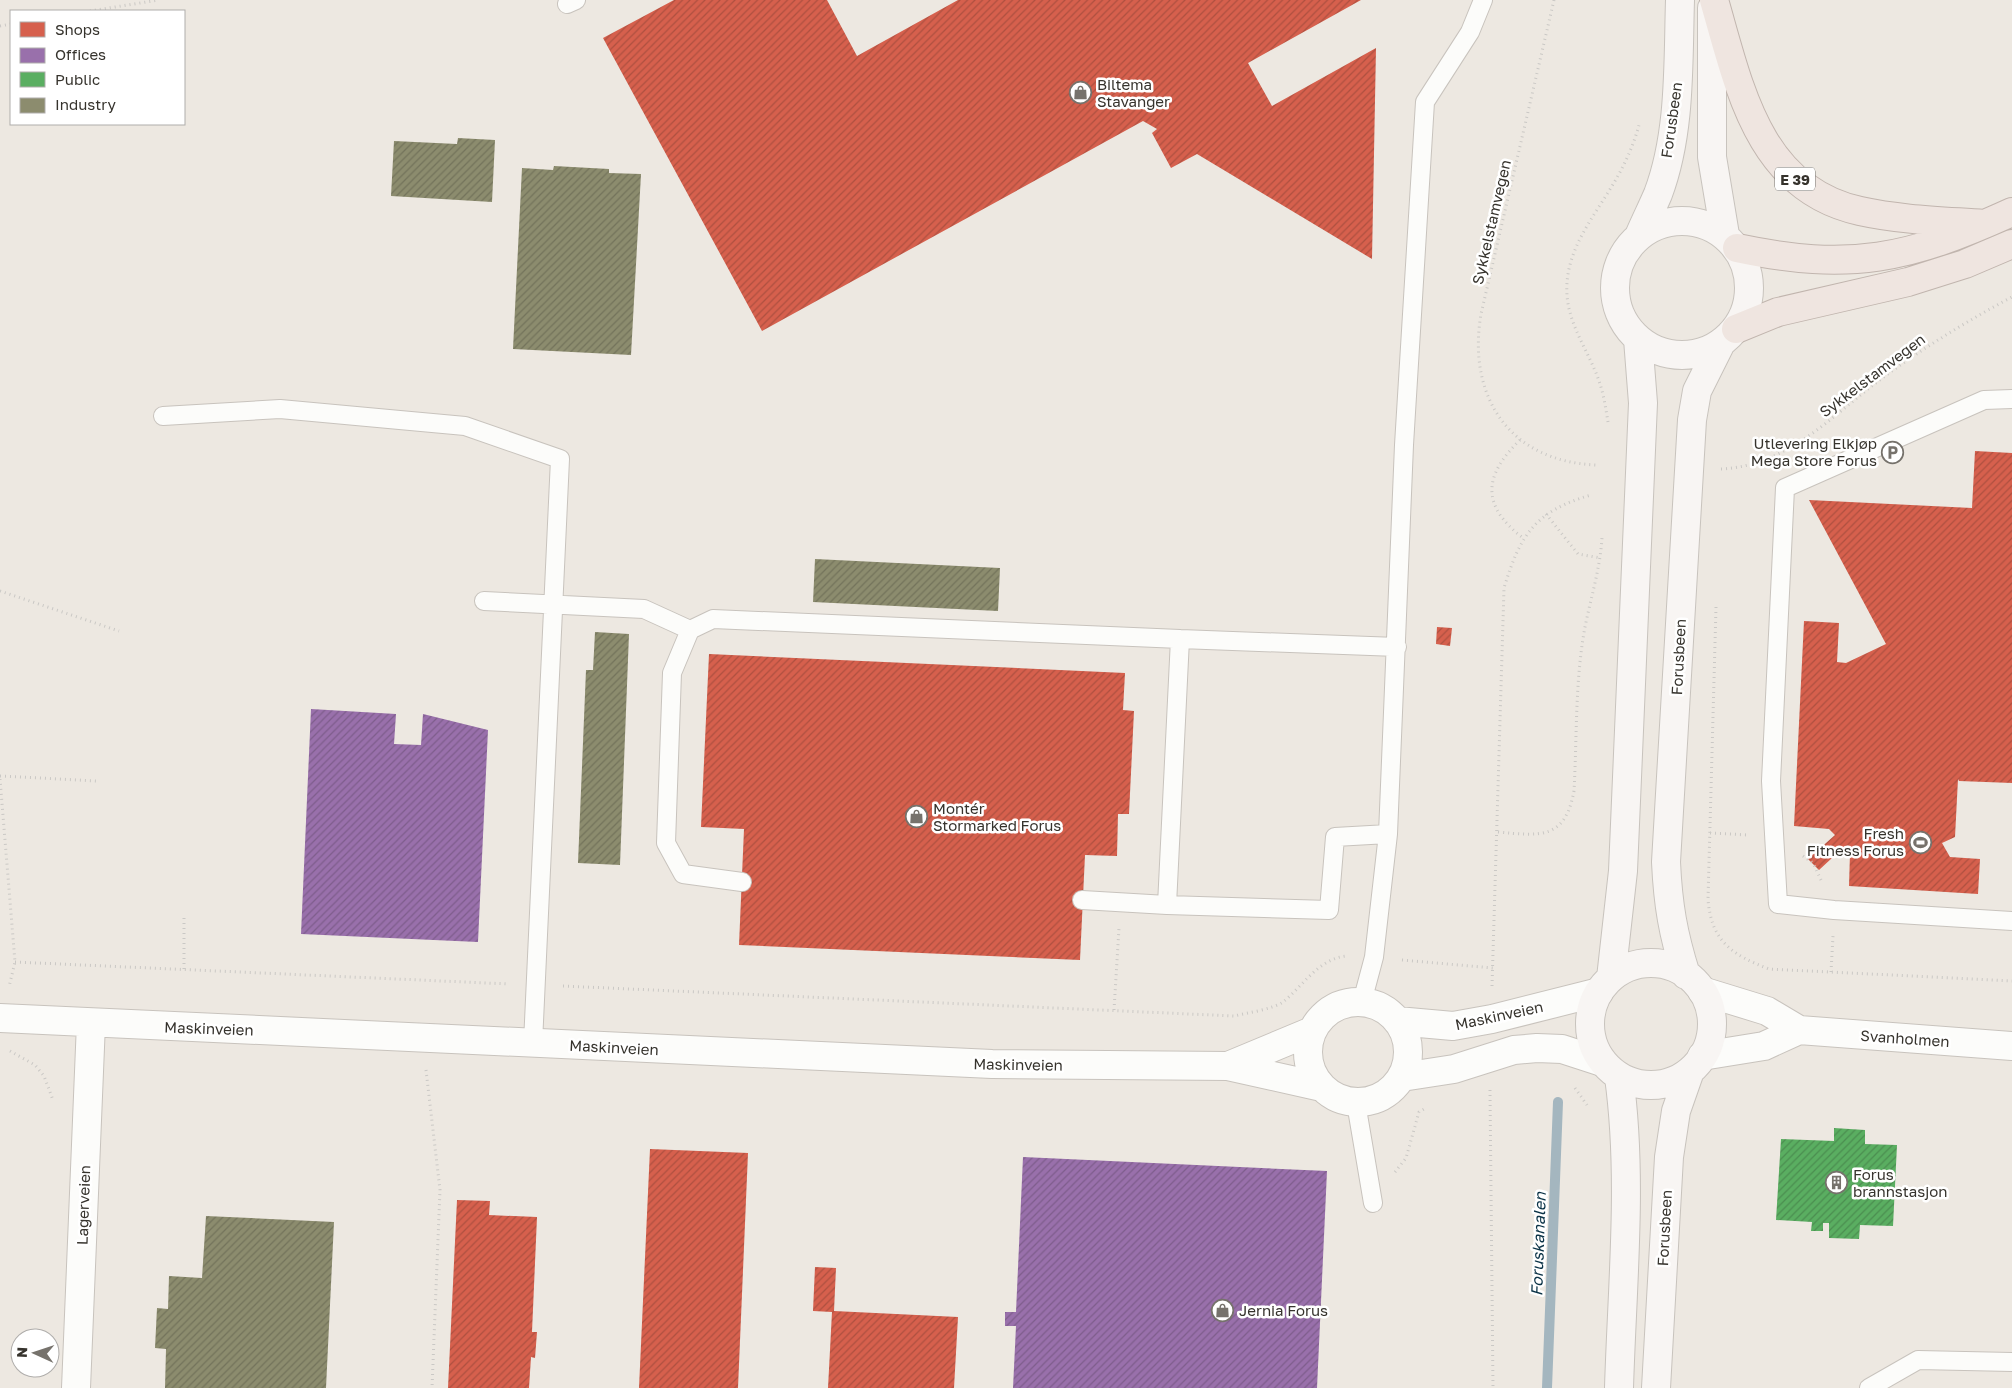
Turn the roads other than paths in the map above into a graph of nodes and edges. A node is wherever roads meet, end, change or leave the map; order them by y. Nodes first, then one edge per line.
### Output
1 (1483, 0) edge
2 (1680, 0) edge
3 (1713, 0) edge
4 (2012, 212) edge
5 (1984, 224) junction
6 (1639, 236) junction
7 (1731, 242) junction
8 (2012, 244) edge
9 (1728, 336) junction
10 (1638, 339) junction
11 (2012, 399) edge
12 (163, 416) dead end
13 (484, 601) dead end
14 (554, 605) junction
15 (690, 630) junction
16 (1180, 639) junction
17 (1397, 647) junction
18 (1388, 834) junction
19 (742, 882) dead end
20 (1082, 900) dead end
21 (1166, 905) junction
22 (2012, 921) edge
23 (1694, 983) junction
24 (1605, 985) junction
25 (1362, 1002) junction
26 (0, 1018) edge
27 (1397, 1021) junction
28 (91, 1023) junction
29 (1799, 1030) junction
30 (1312, 1032) junction
31 (533, 1043) junction
32 (2012, 1046) edge
33 (1696, 1064) junction
34 (1228, 1066) junction
35 (1611, 1069) junction
36 (1402, 1077) junction
37 (1322, 1087) junction
38 (1356, 1103) junction
39 (1373, 1203) road end
40 (2012, 1362) edge
41 (76, 1388) edge
42 (1619, 1388) edge
43 (1656, 1388) edge
44 (1868, 1388) edge

1 - 17 lane
2 - 6 main road, Forusbeen
3 - 5 highway, E 39
3 - 7 main road
4 - 5 highway, E 39
5 - 7 highway, E 39
6 - 7 main road
6 - 10 main road
7 - 9 main road
8 - 9 highway
9 - 10 main road
9 - 23 main road, Forusbeen
10 - 24 main road
11 - 22 lane
12 - 14 lane
13 - 14 lane
14 - 15 lane
14 - 31 lane
15 - 16 lane
15 - 19 lane
16 - 17 lane
16 - 21 lane
17 - 18 lane
18 - 21 lane
18 - 25 lane
20 - 21 lane
23 - 24 main road
23 - 29 street, Svanholmen
23 - 33 main road
24 - 27 street, Maskinveien
24 - 35 main road
25 - 27 street
25 - 30 street
26 - 28 street, Maskinveien
27 - 36 street
28 - 31 street, Maskinveien
28 - 41 street, Lagerveien
29 - 32 street, Svanholmen
29 - 33 street, Svanholmen
30 - 34 street, Maskinveien
30 - 37 street
31 - 34 street, Maskinveien
33 - 35 main road
33 - 43 main road, Forusbeen
34 - 37 street, Maskinveien
35 - 36 street
35 - 42 main road
36 - 38 street
37 - 38 street
38 - 39 lane
40 - 44 lane

